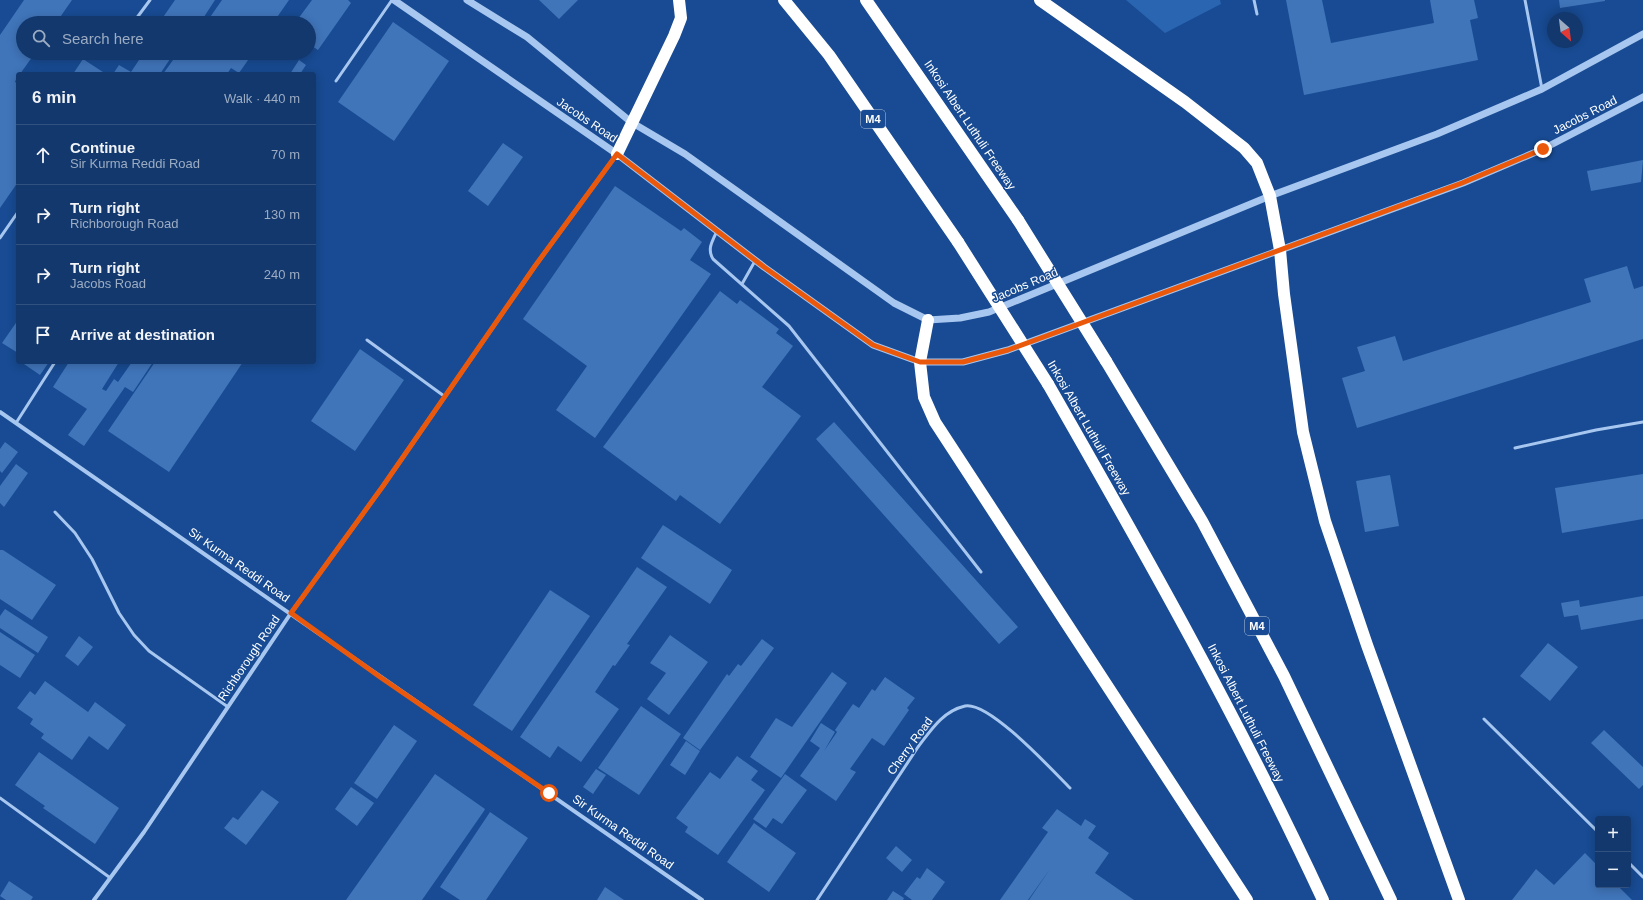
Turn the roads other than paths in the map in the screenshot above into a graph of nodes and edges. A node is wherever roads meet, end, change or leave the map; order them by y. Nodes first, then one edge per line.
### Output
1 (150, 0) edge
2 (393, 0) edge
3 (679, 0) edge
4 (784, 0) edge
5 (866, 0) edge
6 (1040, 0) edge
7 (1254, 0) edge
8 (1525, 0) edge
9 (472, 1) edge
10 (1257, 14) dead end
11 (138, 16) edge
12 (1643, 34) edge
13 (336, 81) dead end
14 (1542, 89) junction
15 (1643, 97) edge
16 (631, 122) junction
17 (617, 154) junction
18 (1270, 196) junction
19 (16, 215) edge
20 (717, 231) junction
21 (0, 238) edge
22 (1280, 250) junction
23 (755, 260) junction
24 (742, 284) junction
25 (928, 320) junction
26 (367, 340) dead end
27 (920, 362) junction
28 (54, 364) edge
29 (444, 396) junction
30 (0, 412) edge
31 (1643, 422) edge
32 (16, 423) junction
33 (1515, 448) dead end
34 (55, 512) dead end
35 (981, 572) dead end
36 (291, 613) junction
37 (228, 707) junction
38 (1484, 719) dead end
39 (1070, 788) dead end
40 (0, 798) edge
41 (1595, 829) edge
42 (1631, 865) edge
43 (109, 877) junction
44 (1643, 877) edge
45 (94, 900) edge
46 (702, 900) edge
47 (817, 900) edge
48 (1247, 900) edge
49 (1322, 900) edge
50 (1391, 900) edge
51 (1459, 900) edge

1 - 11 lane
2 - 13 lane
2 - 17 street, Jacobs Road
3 - 16 highway
4 - 49 highway, Inkosi Albert Luthuli Freeway / M4, bridge
5 - 50 highway, Inkosi Albert Luthuli Freeway / M4, bridge
6 - 18 highway
7 - 10 lane
8 - 14 lane
9 - 16 street, Jacobs Road
12 - 14 street, Jacobs Road
14 - 18 street, Jacobs Road
15 - 22 street, Jacobs Road
16 - 17 highway
16 - 25 street, Jacobs Road
17 - 20 street, Jacobs Road
17 - 29 street, Richborough Road
18 - 22 highway
18 - 25 street, Jacobs Road
19 - 21 lane
20 - 23 street, Jacobs Road
20 - 24 lane
22 - 27 street, Jacobs Road
22 - 51 highway
23 - 24 lane
23 - 27 street, Jacobs Road
24 - 35 lane
25 - 27 highway
26 - 29 lane
27 - 48 highway
28 - 32 lane
29 - 36 street, Richborough Road
30 - 32 street, Sir Kurma Reddi Road
31 - 33 lane
32 - 36 street, Sir Kurma Reddi Road
34 - 37 lane
36 - 37 street, Richborough Road
36 - 46 street, Sir Kurma Reddi Road
37 - 43 street, Richborough Road
38 - 41 lane
39 - 47 lane, Cherry Road
40 - 43 lane
42 - 44 lane
43 - 45 street, Richborough Road

